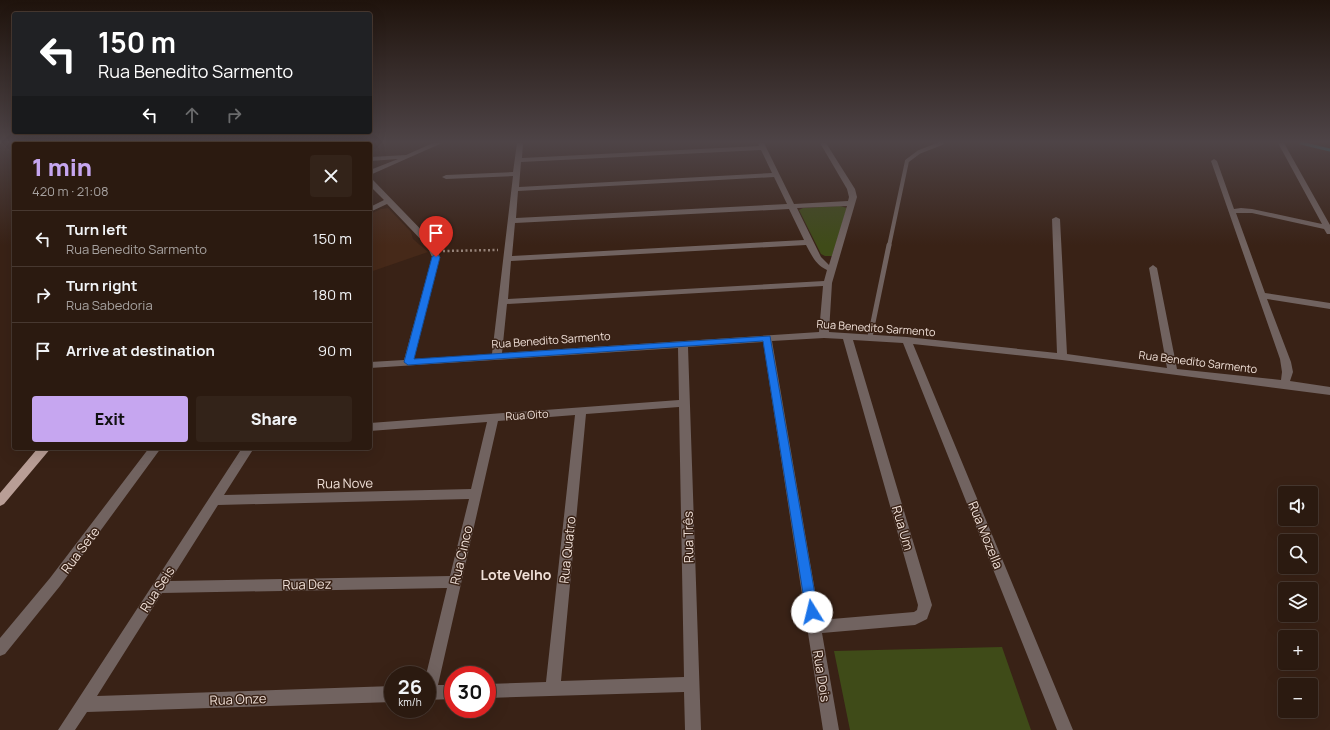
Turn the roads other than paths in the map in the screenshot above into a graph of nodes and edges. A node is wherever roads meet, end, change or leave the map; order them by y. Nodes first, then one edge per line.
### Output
1 (517, 177) edge
2 (738, 177) edge
3 (778, 177) edge
4 (843, 177) edge
5 (904, 177) edge
6 (1220, 177) edge
7 (1300, 177) edge
8 (372, 184) edge
9 (515, 189) junction
10 (388, 201) junction
11 (852, 203) junction
12 (791, 206) junction
13 (372, 209) edge
14 (1232, 212) junction
15 (1056, 218) dead end
16 (512, 221) junction
17 (1329, 229) edge
18 (808, 242) junction
19 (508, 255) junction
20 (1153, 268) dead end
21 (831, 269) junction
22 (828, 283) junction
23 (1262, 295) junction
24 (503, 302) junction
25 (1330, 306) edge
26 (824, 335) junction
27 (847, 336) junction
28 (870, 337) junction
29 (766, 338) junction
30 (907, 340) junction
31 (683, 344) junction
32 (497, 355) junction
33 (1062, 357) junction
34 (408, 362) junction
35 (372, 365) edge
36 (1173, 372) junction
37 (1284, 384) junction
38 (1330, 391) edge
39 (684, 403) junction
40 (581, 411) junction
41 (494, 417) junction
42 (372, 426) edge
43 (42, 450) edge
44 (154, 450) edge
45 (247, 450) edge
46 (476, 494) junction
47 (215, 500) junction
48 (0, 501) edge
49 (455, 582) junction
50 (159, 587) junction
51 (814, 627) junction
52 (0, 649) edge
53 (435, 666) edge
54 (692, 684) junction
55 (552, 688) junction
56 (496, 691) edge
57 (384, 694) edge
58 (83, 704) junction
59 (66, 730) edge
60 (693, 730) edge
61 (831, 730) edge
62 (1065, 730) edge

1 - 9 street
2 - 9 street
3 - 12 street
4 - 11 street
5 - 28 lane
6 - 14 street
7 - 17 street
8 - 10 street
9 - 16 street
10 - 13 street
10 - 34 street
11 - 12 street
11 - 21 street
12 - 16 street
12 - 18 street
14 - 17 street
14 - 23 street
15 - 33 street
16 - 19 street
18 - 19 street
18 - 21 street
19 - 24 street
20 - 36 street
21 - 22 street
22 - 24 street
22 - 26 street
23 - 25 street
23 - 37 street
24 - 32 street
26 - 27 street, Rua Benedito Sarmento
26 - 29 street, Rua Benedito Sarmento
27 - 28 street, Rua Benedito Sarmento
27 - 51 street, Rua Um
28 - 30 street, Rua Benedito Sarmento
29 - 31 street, Rua Benedito Sarmento
29 - 51 street, Rua Dois
30 - 33 street, Rua Benedito Sarmento
30 - 62 street, Rua Mozella
31 - 32 street, Rua Benedito Sarmento
31 - 39 street, Rua Três
32 - 34 street, Rua Benedito Sarmento
33 - 36 street, Rua Benedito Sarmento
34 - 35 street, Rua Benedito Sarmento
36 - 37 street, Rua Benedito Sarmento
37 - 38 street, Rua Benedito Sarmento
39 - 40 street, Rua Oito
39 - 54 street, Rua Três
40 - 41 street, Rua Oito
40 - 55 street, Rua Quatro
41 - 42 street, Rua Oito
41 - 46 street, Rua Cinco
43 - 48 main road
44 - 52 street, Rua Sete
45 - 47 street, Rua Seis
46 - 47 street, Rua Nove
46 - 49 street, Rua Cinco
47 - 50 street, Rua Seis
49 - 50 street, Rua Dez
49 - 53 street, Rua Cinco
50 - 58 street, Rua Seis
51 - 61 street, Rua Dois
54 - 55 street
54 - 60 street, Rua Três
55 - 56 street
57 - 58 street, Rua Onze
58 - 59 street, Rua Seis

